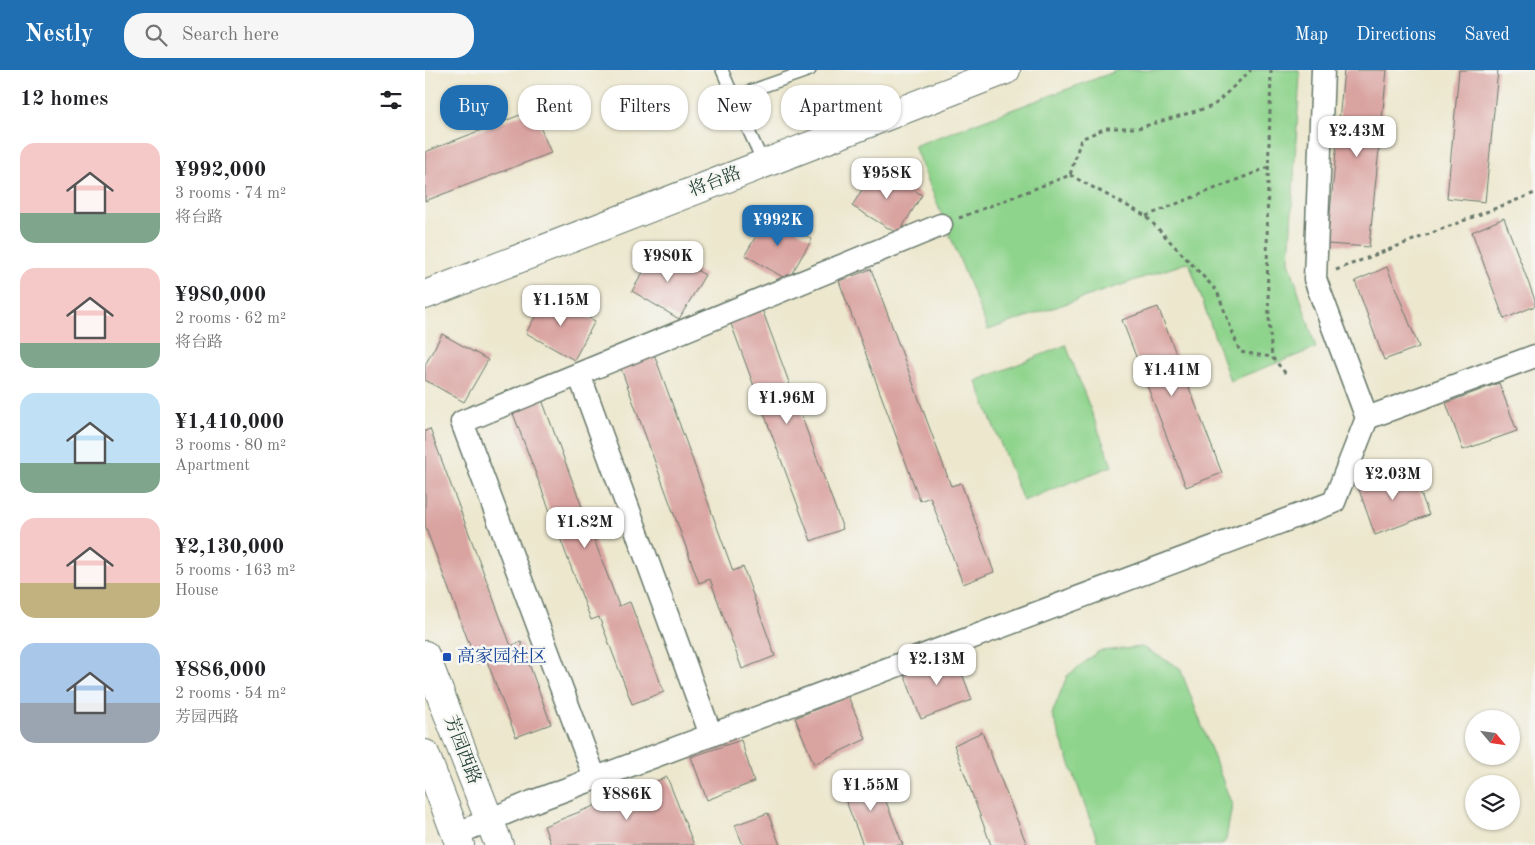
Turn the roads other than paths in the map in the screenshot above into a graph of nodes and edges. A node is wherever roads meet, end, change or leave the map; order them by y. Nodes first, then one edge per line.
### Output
1 (722, 70) edge
2 (810, 70) edge
3 (1006, 70) edge
4 (1323, 70) edge
5 (728, 85) edge
6 (767, 85) edge
7 (748, 130) edge
8 (764, 164) junction
9 (941, 225) road end
10 (425, 295) edge
11 (1535, 356) edge
12 (579, 374) junction
13 (1367, 418) junction
14 (425, 655) edge
15 (711, 735) junction
16 (425, 754) edge
17 (595, 778) junction
18 (495, 833) edge
19 (458, 840) edge

1 - 5 lane
2 - 6 lane
3 - 8 main road, 将台路
4 - 13 street
7 - 8 lane
8 - 10 main road, 将台路
9 - 12 street
11 - 13 street
12 - 15 street
12 - 17 street
13 - 15 street
14 - 18 main road, 芳园西路
15 - 17 street
16 - 19 main road, 芳园西路
17 - 18 street
18 - 19 street

